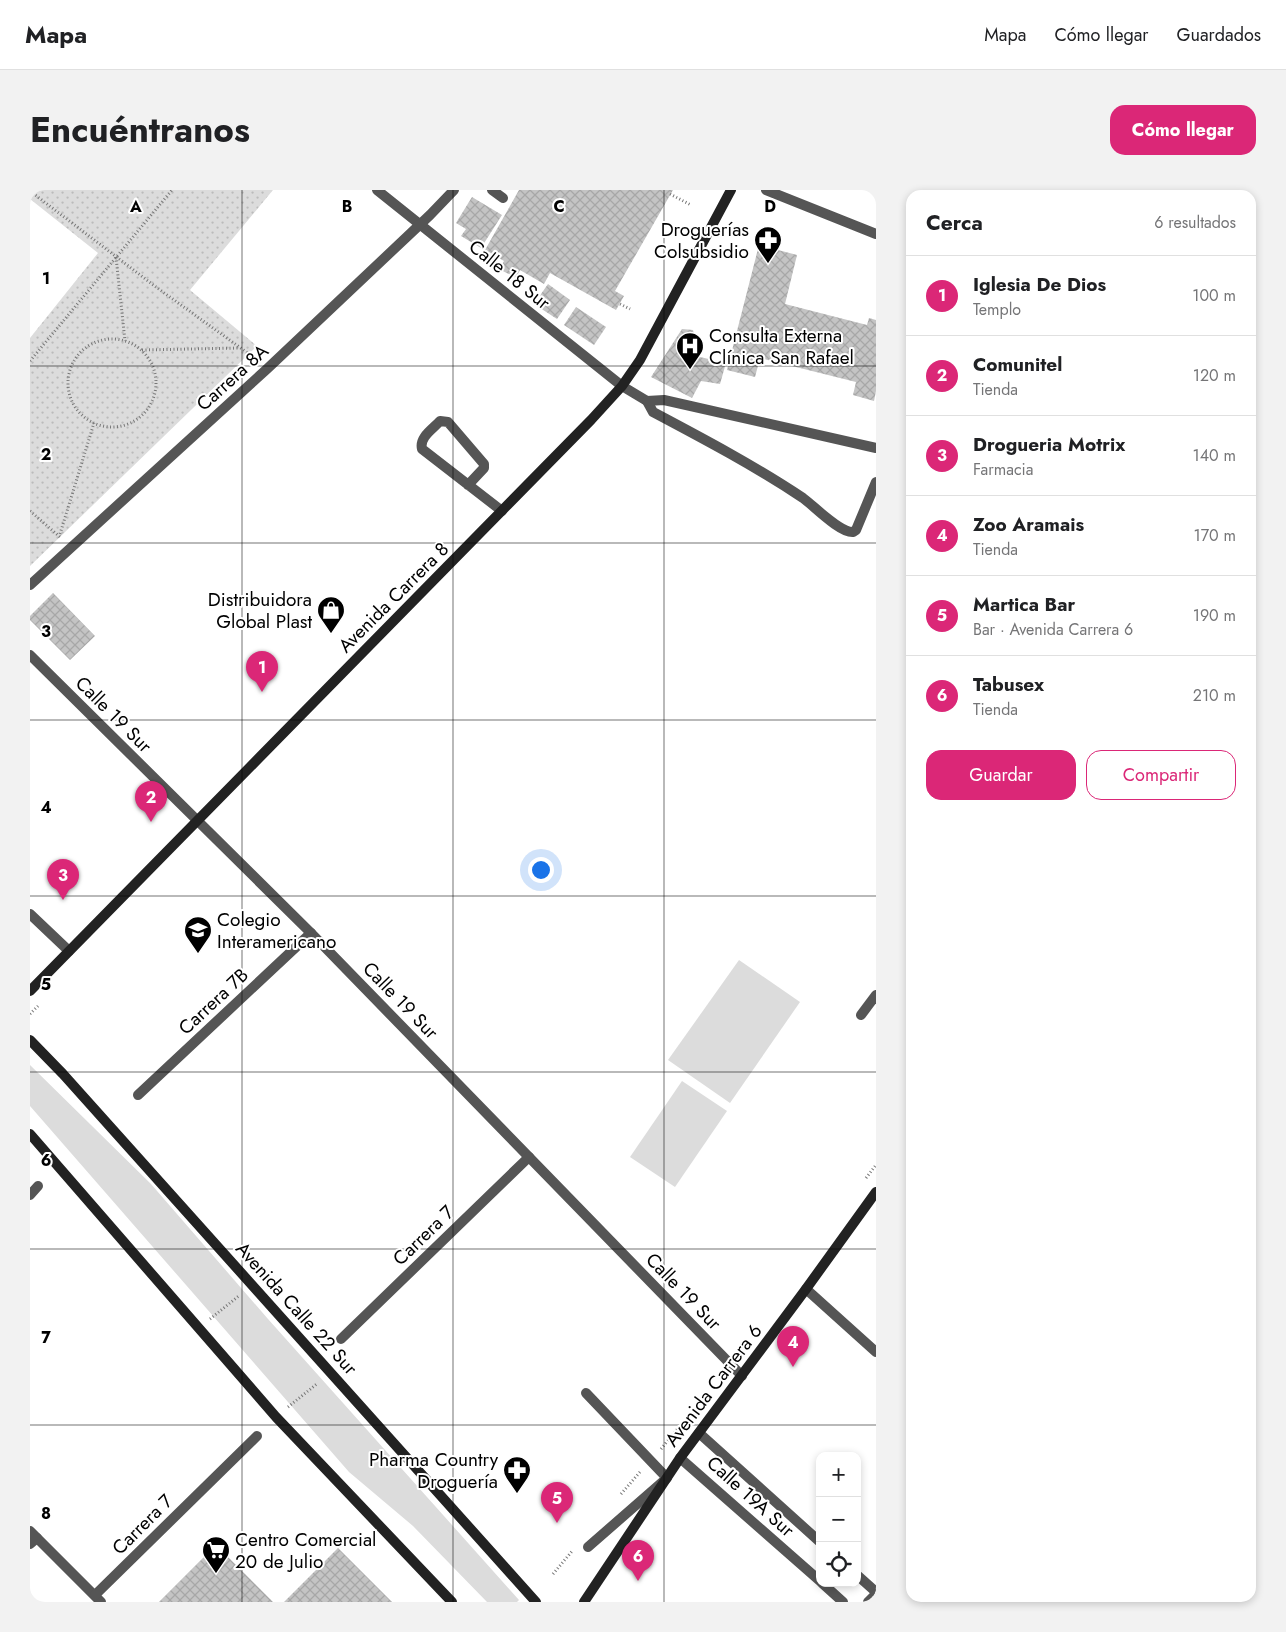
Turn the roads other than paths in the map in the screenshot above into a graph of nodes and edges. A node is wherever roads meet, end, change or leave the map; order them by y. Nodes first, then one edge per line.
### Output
1 (377, 190) edge
2 (454, 190) edge
3 (492, 190) edge
4 (731, 190) edge
5 (766, 190) edge
6 (503, 198) dead end
7 (420, 224) junction
8 (876, 234) edge
9 (622, 386) junction
10 (646, 401) junction
11 (876, 448) edge
12 (876, 482) edge
13 (468, 485) junction
14 (502, 511) junction
15 (30, 585) edge
16 (30, 655) edge
17 (197, 820) junction
18 (30, 914) edge
19 (311, 933) junction
20 (70, 951) junction
21 (30, 991) edge
22 (876, 995) edge
23 (861, 1016) dead end
24 (30, 1040) edge
25 (138, 1095) dead end
26 (30, 1134) edge
27 (530, 1157) junction
28 (38, 1186) dead end
29 (876, 1192) edge
30 (30, 1194) edge
31 (806, 1289) junction
32 (341, 1339) dead end
33 (876, 1352) edge
34 (742, 1376) junction
35 (586, 1393) dead end
36 (699, 1433) junction
37 (257, 1436) dead end
38 (680, 1458) junction
39 (667, 1478) junction
40 (32, 1538) edge
41 (816, 1538) edge
42 (588, 1547) dead end
43 (816, 1578) edge
44 (861, 1579) edge
45 (826, 1587) edge
46 (876, 1593) edge
47 (98, 1598) edge
48 (452, 1602) edge
49 (536, 1602) edge
50 (584, 1602) edge
51 (843, 1602) edge
52 (868, 1602) edge

1 - 7 street, Calle 18 Sur
2 - 7 street, Carrera 8A
3 - 6 street
4 - 9 main road, Avenida Carrera 8
5 - 8 street
7 - 9 street, Calle 18 Sur
7 - 15 street, Carrera 8A
9 - 10 street, Calle 18 Sur
9 - 14 main road, Avenida Carrera 8
10 - 11 street
10 - 12 street, Calle 18 Sur
13 - 13 street
13 - 14 street
14 - 17 main road, Avenida Carrera 8
16 - 17 street, Calle 19 Sur
17 - 19 street, Calle 19 Sur
17 - 20 main road, Avenida Carrera 8
18 - 20 street
19 - 25 street, Carrera 7B
19 - 27 street, Calle 19 Sur
20 - 21 main road, Avenida Carrera 8
22 - 23 street
24 - 49 main road, Avenida Calle 22 Sur
26 - 48 main road
27 - 32 street, Carrera 7
27 - 34 street, Calle 19 Sur
28 - 30 street
29 - 31 main road, Avenida Carrera 6
31 - 33 street
31 - 34 main road, Avenida Carrera 6
34 - 36 main road, Avenida Carrera 6
35 - 39 street
36 - 38 main road, Avenida Carrera 6
36 - 41 street, Calle 19A Sur
37 - 47 street, Carrera 7
38 - 39 main road, Avenida Carrera 6
38 - 43 street, Calle 19A Sur
39 - 42 street
39 - 50 main road, Avenida Carrera 6
40 - 47 street
44 - 46 street
45 - 51 street, Calle 19A Sur
46 - 52 street

